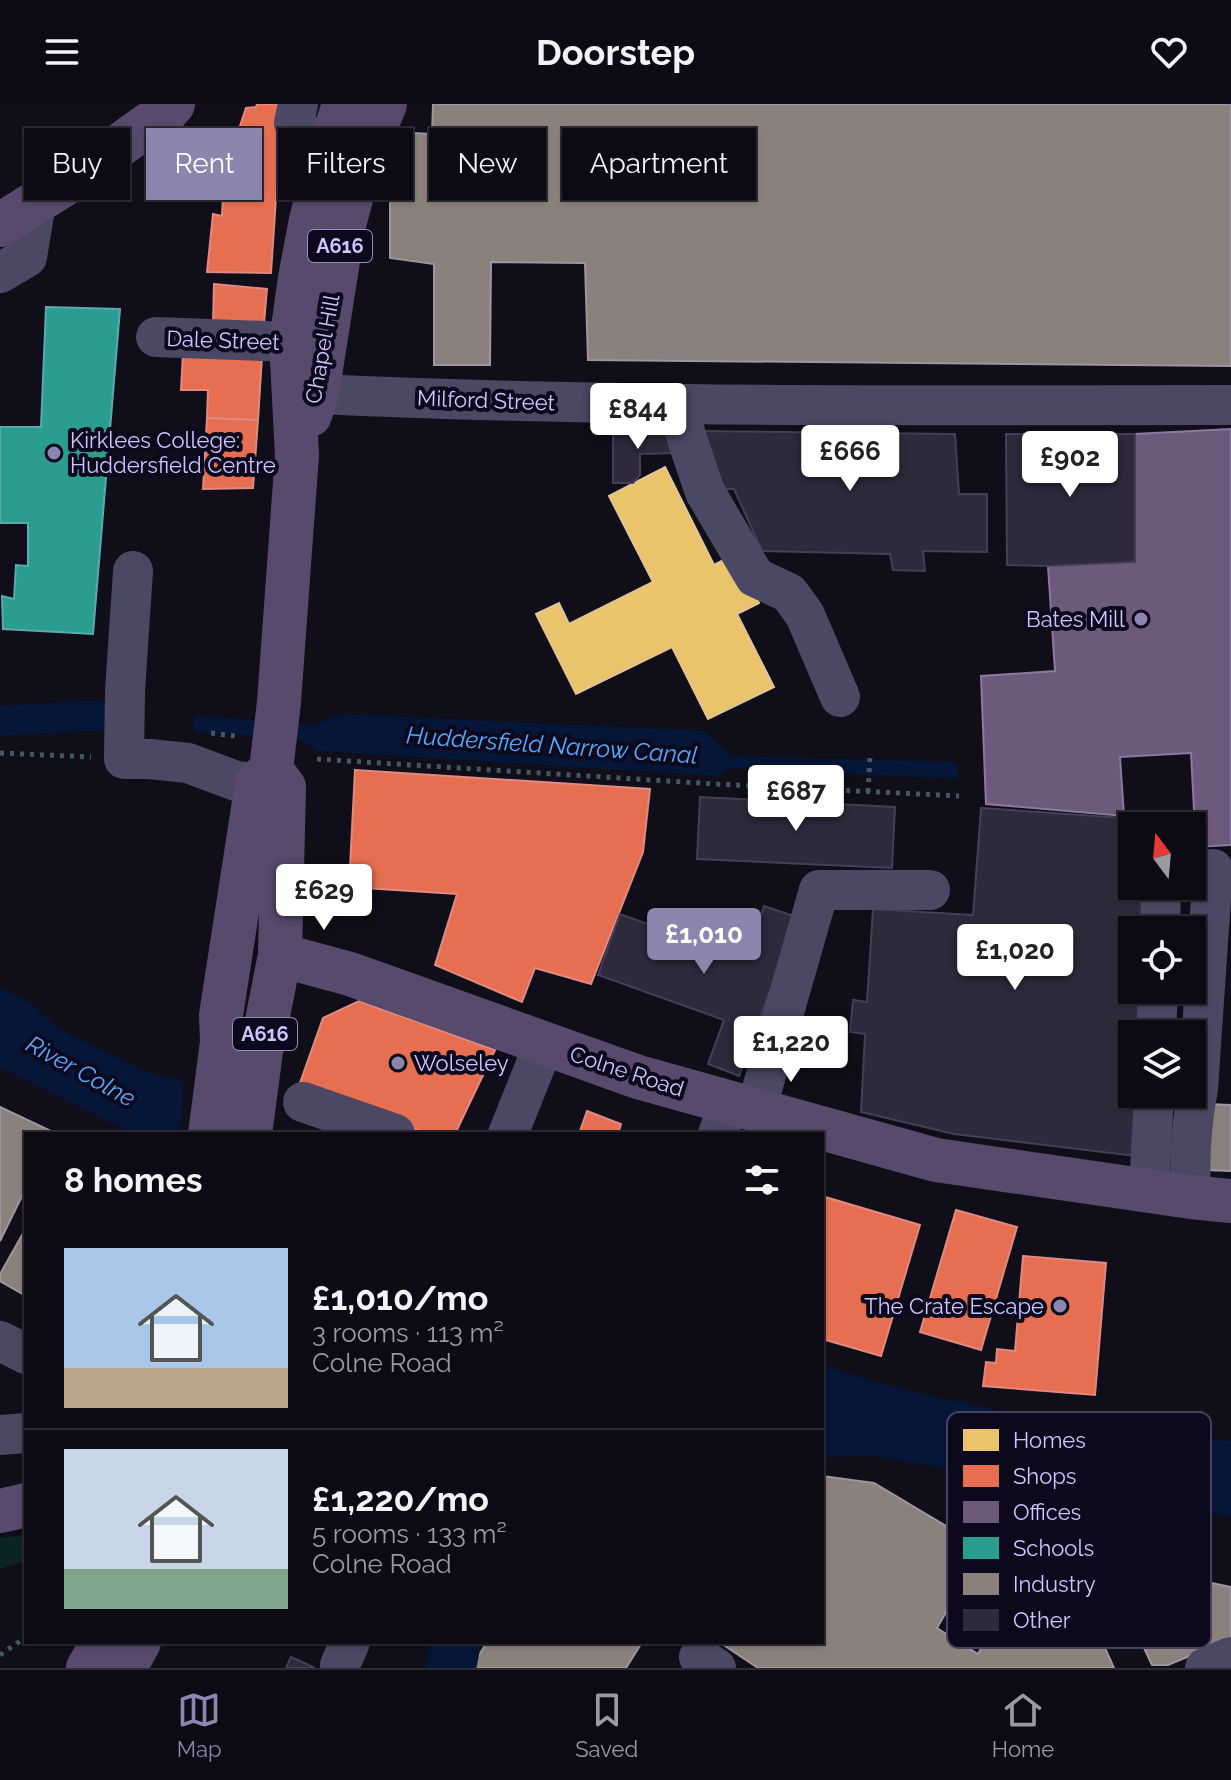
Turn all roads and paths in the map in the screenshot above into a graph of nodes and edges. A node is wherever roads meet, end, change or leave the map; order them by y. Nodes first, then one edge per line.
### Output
1 (173, 104) edge
2 (298, 104) edge
3 (344, 104) edge
4 (385, 104) edge
5 (298, 128) edge
6 (336, 128) edge
7 (316, 200) edge
8 (18, 214) edge
9 (0, 273) edge
10 (156, 337) dead end
11 (291, 342) junction
12 (317, 394) junction
13 (678, 405) junction
14 (1231, 405) edge
15 (297, 455) junction
16 (133, 571) dead end
17 (840, 697) dead end
18 (210, 733) dead end
19 (235, 736) dead end
20 (0, 753) edge
21 (870, 756) dead end
22 (124, 759) junction
23 (317, 759) dead end
24 (267, 774) junction
25 (868, 792) junction
26 (959, 796) dead end
27 (1213, 869) dead end
28 (930, 890) dead end
29 (280, 955) junction
30 (222, 1042) junction
31 (544, 1044) junction
32 (303, 1102) dead end
33 (1159, 1108) edge
34 (734, 1116) edge
35 (232, 1119) edge
36 (389, 1132) edge
37 (509, 1132) edge
38 (807, 1132) edge
39 (824, 1136) edge
40 (1190, 1196) edge
41 (0, 1341) edge
42 (24, 1353) edge
43 (24, 1433) edge
44 (0, 1435) edge
45 (24, 1505) edge
46 (0, 1511) edge
47 (24, 1638) edge
48 (102, 1644) edge
49 (138, 1644) edge
50 (0, 1655) edge
51 (1231, 1657) edge
52 (88, 1668) edge
53 (125, 1668) edge
54 (1205, 1668) edge

1 - 8 main road
2 - 5 street
3 - 6 main road, Chapel Hill / A616
4 - 12 main road, Chapel Hill / A616
7 - 11 main road, Chapel Hill / A616
8 - 9 street
10 - 11 street, Dale Street
11 - 15 main road, Chapel Hill / A616
12 - 13 street, Milford Street
12 - 15 main road, Chapel Hill / A616
13 - 14 street, Milford Street
13 - 17 street
15 - 24 main road, Chapel Hill / A616
16 - 22 street
18 - 19 path
20 - 22 path
21 - 25 path
22 - 24 street
23 - 25 path
24 - 29 main road, Chapel Hill / A616
24 - 30 main road, Chapel Hill / A616
25 - 26 path
27 - 40 street
28 - 34 street
29 - 30 main road
29 - 31 main road, Colne Road
29 - 35 main road, Chapel Hill / A616
30 - 35 main road, Chapel Hill / A616
31 - 34 main road, Colne Road
31 - 37 street
32 - 36 street
33 - 40 street
34 - 38 main road, Colne Road
39 - 40 main road, Colne Road
41 - 42 street
43 - 44 street
45 - 46 main road
47 - 50 path
48 - 52 main road
49 - 53 main road
51 - 54 street

